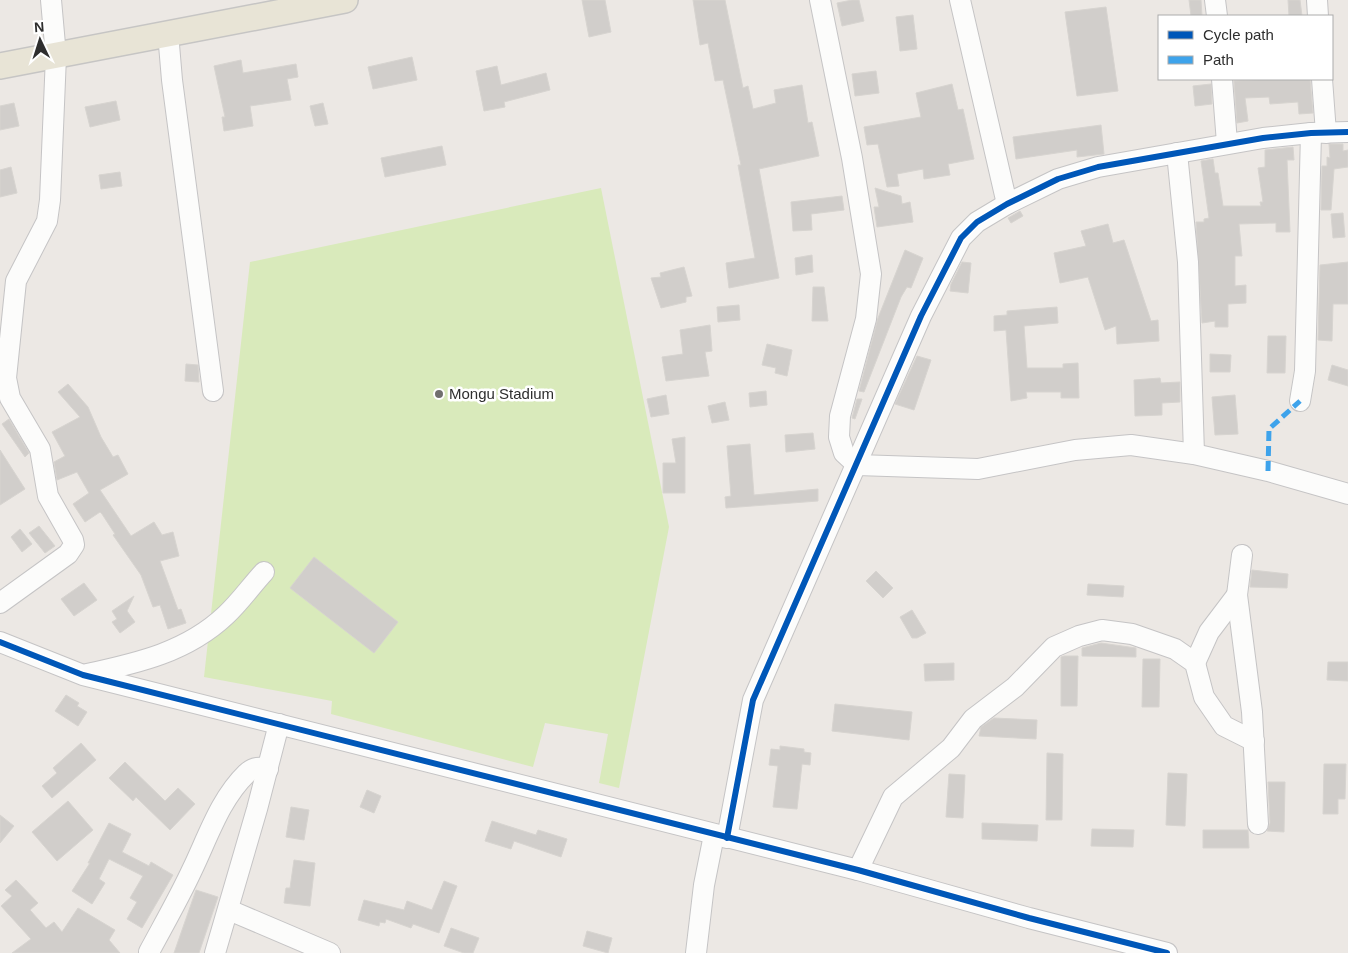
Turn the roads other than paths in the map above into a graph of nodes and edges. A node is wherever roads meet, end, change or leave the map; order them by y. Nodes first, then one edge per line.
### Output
1 (51, 0) edge
2 (345, 0) edge
3 (820, 0) edge
4 (960, 0) edge
5 (1215, 0) edge
6 (1317, 0) edge
7 (1217, 15) edge
8 (1318, 15) edge
9 (168, 33) junction
10 (56, 56) junction
11 (0, 66) edge
12 (1222, 80) edge
13 (1322, 80) edge
14 (1348, 132) edge
15 (1318, 133) junction
16 (1227, 143) junction
17 (1177, 153) junction
18 (1007, 204) junction
19 (213, 391) dead end
20 (1300, 401) dead end
21 (1194, 454) junction
22 (858, 465) junction
23 (1348, 494) edge
24 (1242, 555) dead end
25 (264, 572) dead end
26 (1237, 595) junction
27 (0, 602) edge
28 (0, 642) edge
29 (1195, 663) junction
30 (83, 676) junction
31 (279, 724) junction
32 (1254, 742) junction
33 (268, 769) junction
34 (1258, 824) dead end
35 (720, 836) junction
36 (858, 870) junction
37 (229, 910) junction
38 (149, 952) dead end
39 (215, 953) edge
40 (330, 953) edge
41 (696, 953) edge
42 (1167, 953) edge

1 - 10 street
2 - 9 main road
3 - 22 street
4 - 18 street
5 - 7 street
6 - 8 street
9 - 10 main road
9 - 19 street
10 - 11 main road
10 - 27 street
12 - 16 street
13 - 15 street
14 - 15 street
15 - 16 street
15 - 20 street
16 - 17 street
17 - 18 street
17 - 21 street
18 - 22 street
21 - 22 street
21 - 23 street
22 - 35 street
24 - 26 street
25 - 30 street
26 - 29 street
26 - 32 street
28 - 30 street
29 - 32 street
29 - 36 street
30 - 31 street
31 - 33 street
31 - 35 street
32 - 34 street
33 - 37 street
33 - 38 street
35 - 36 street
35 - 41 street
36 - 42 street
37 - 39 street
37 - 40 street

